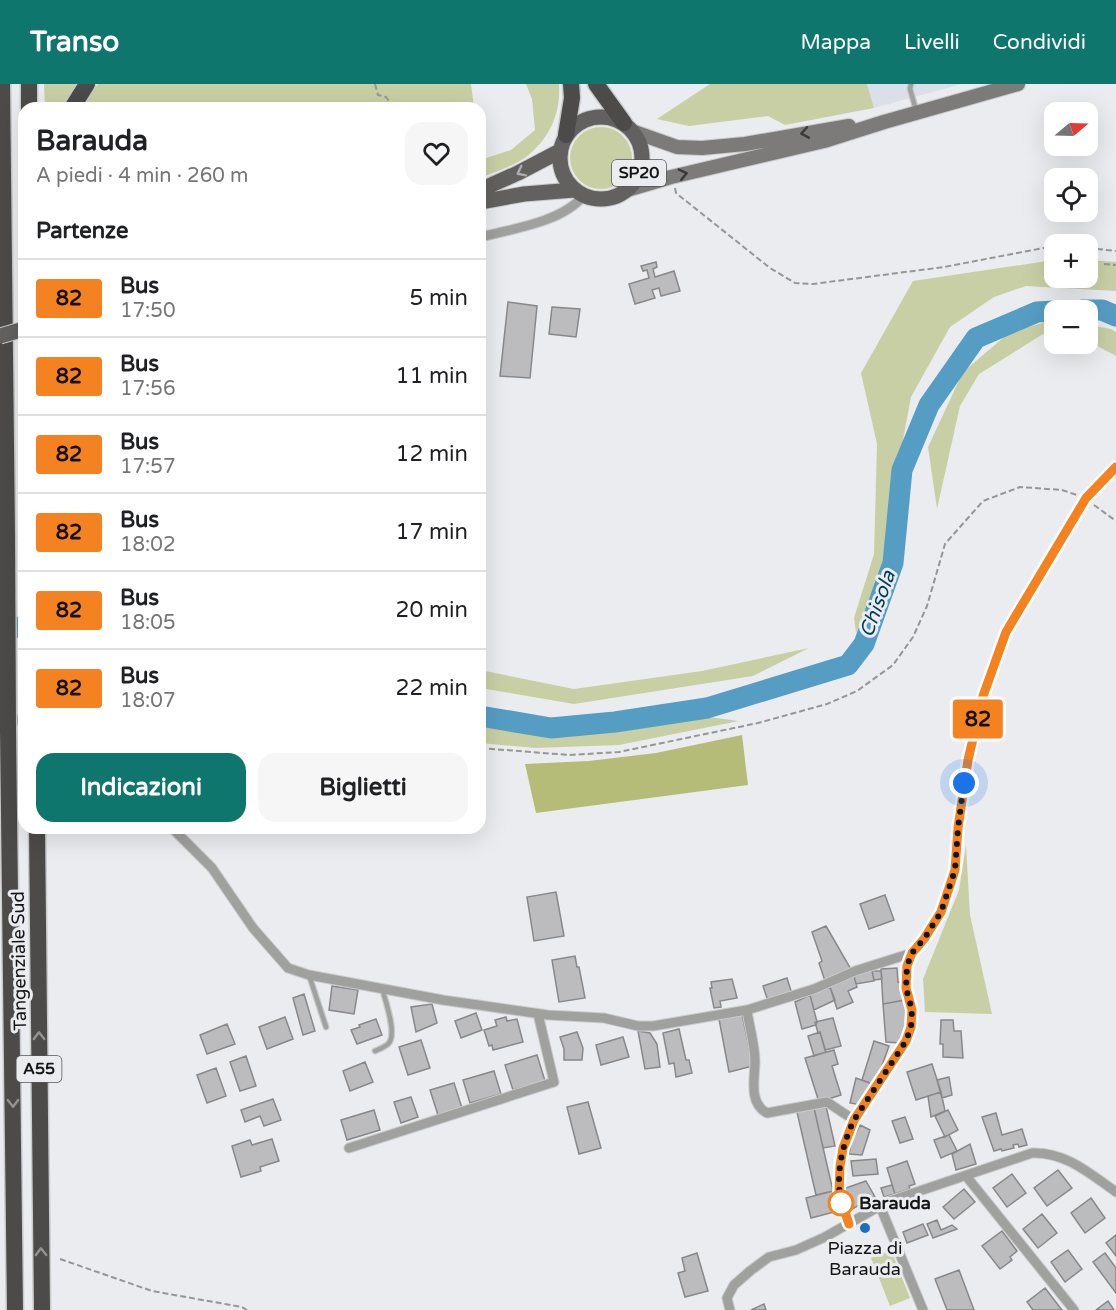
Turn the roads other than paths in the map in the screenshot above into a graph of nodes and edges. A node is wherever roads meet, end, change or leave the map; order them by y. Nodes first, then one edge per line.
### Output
1 (2, 84) edge
2 (29, 84) edge
3 (87, 84) edge
4 (572, 84) edge
5 (596, 84) edge
6 (911, 84) edge
7 (1018, 84) edge
8 (1002, 86) edge
9 (29, 102) edge
10 (76, 102) edge
11 (916, 113) junction
12 (884, 122) junction
13 (628, 127) junction
14 (563, 143) junction
15 (486, 187) edge
16 (627, 190) junction
17 (579, 193) junction
18 (486, 201) edge
19 (486, 235) edge
20 (18, 331) edge
21 (0, 336) edge
22 (1116, 467) edge
23 (4, 725) edge
24 (37, 834) edge
25 (178, 834) edge
26 (912, 953) junction
27 (309, 975) junction
28 (382, 988) junction
29 (747, 1010) junction
30 (538, 1014) junction
31 (326, 1027) dead end
32 (375, 1051) dead end
33 (854, 1120) junction
34 (349, 1148) dead end
35 (966, 1176) junction
36 (1116, 1192) edge
37 (880, 1206) junction
38 (849, 1224) junction
39 (15, 1310) edge
40 (42, 1310) edge
41 (730, 1310) edge
42 (923, 1310) edge
43 (1074, 1310) edge

1 - 23 highway, Tangenziale Sud / A55, bridge
2 - 9 highway
3 - 10 highway
4 - 14 highway
5 - 13 highway
6 - 11 lane
7 - 8 main road, SP20
8 - 11 main road, SP20
11 - 12 main road, SP20
12 -> 13 main road, SP20
16 -> 12 main road, SP20
13 - 14 main road, SP20
13 - 16 main road, SP20
14 -> 15 main road, SP20
14 - 17 main road
16 - 17 main road, SP20
17 - 18 main road, SP20
17 - 19 street
20 - 21 main road, bridge
22 - 26 street
23 -> 39 highway, Tangenziale Sud / A55
40 -> 24 highway, Tangenziale Sud / A55
25 - 27 street
26 - 29 street
26 - 33 street
27 - 28 street
27 - 31 lane
28 - 30 street
28 - 32 lane
29 - 30 street
29 - 33 street
30 - 34 street
33 - 38 street
35 - 36 street
35 - 37 street
35 - 43 street
37 - 38 street
37 - 42 street
38 - 41 street

